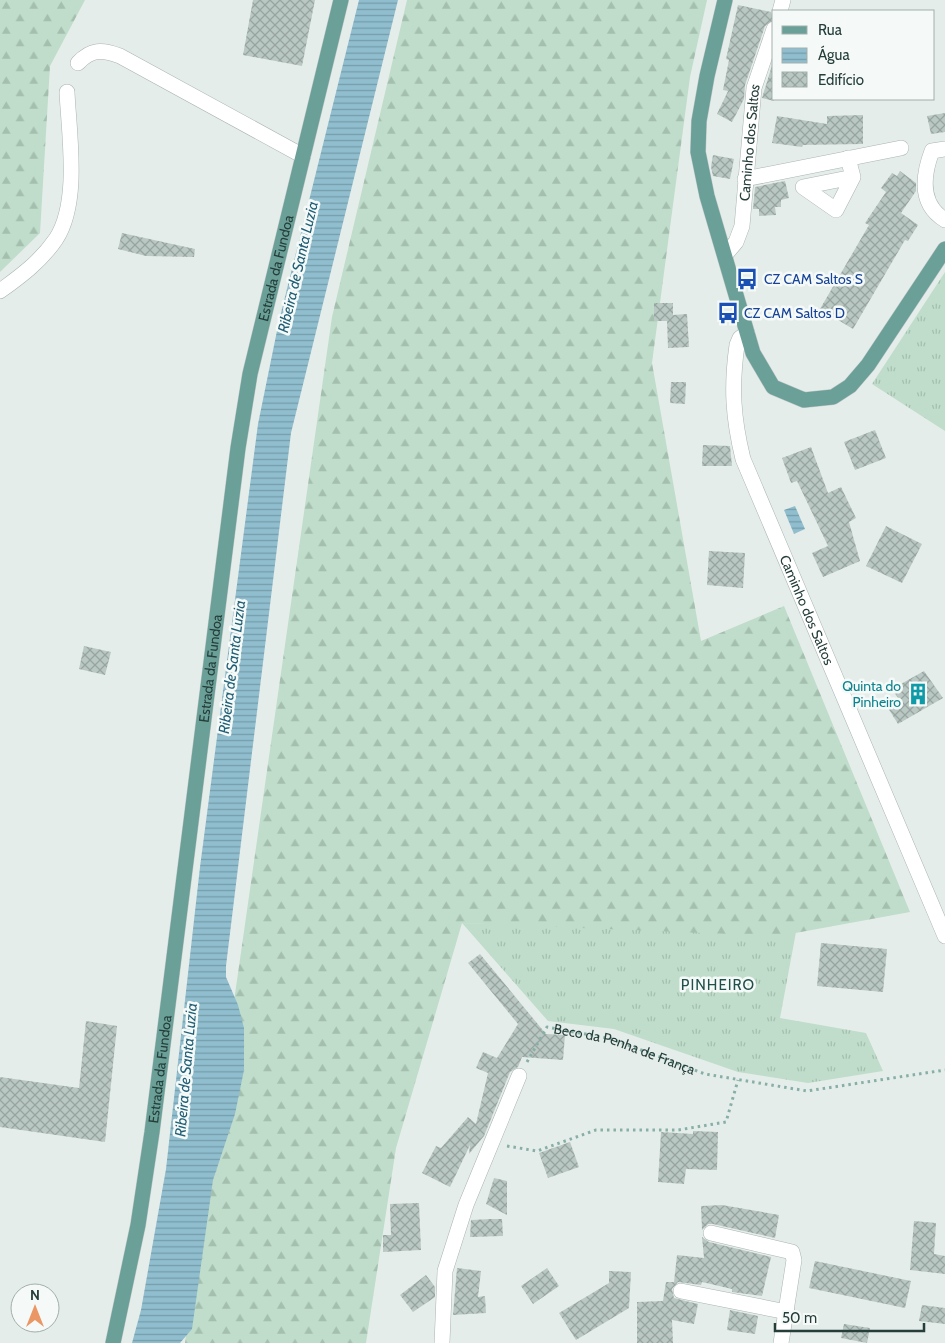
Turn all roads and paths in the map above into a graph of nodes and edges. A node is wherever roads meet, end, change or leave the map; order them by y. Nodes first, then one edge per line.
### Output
1 (341, 0) edge
2 (726, 0) edge
3 (772, 35) edge
4 (78, 63) dead end
5 (67, 92) dead end
6 (901, 148) dead end
7 (945, 149) edge
8 (303, 156) junction
9 (848, 158) junction
10 (853, 177) dead end
11 (745, 179) junction
12 (945, 220) edge
13 (945, 249) edge
14 (725, 255) junction
15 (0, 291) edge
16 (747, 333) junction
17 (945, 936) edge
18 (945, 1070) edge
19 (519, 1076) joint
20 (738, 1080) junction
21 (491, 1144) junction
22 (711, 1233) dead end
23 (681, 1291) dead end
24 (787, 1312) junction
25 (113, 1343) edge
26 (442, 1343) edge
27 (781, 1343) edge

1 - 8 main road, Estrada da Fundoa
2 - 14 main road
3 - 11 street, Caminho dos Saltos
4 - 8 street
5 - 15 street
6 - 9 street
7 - 12 street
8 - 25 main road, Estrada da Fundoa
9 - 10 street
9 - 11 street
11 - 14 street, Caminho dos Saltos
13 - 16 main road
14 - 16 main road
16 - 17 street, Caminho dos Saltos
18 - 20 path, Beco da Penha de França
19 - 20 path, Beco da Penha de França
19 - 21 street
20 - 21 path
21 - 26 street
22 - 24 street
23 - 24 street
24 - 27 street

